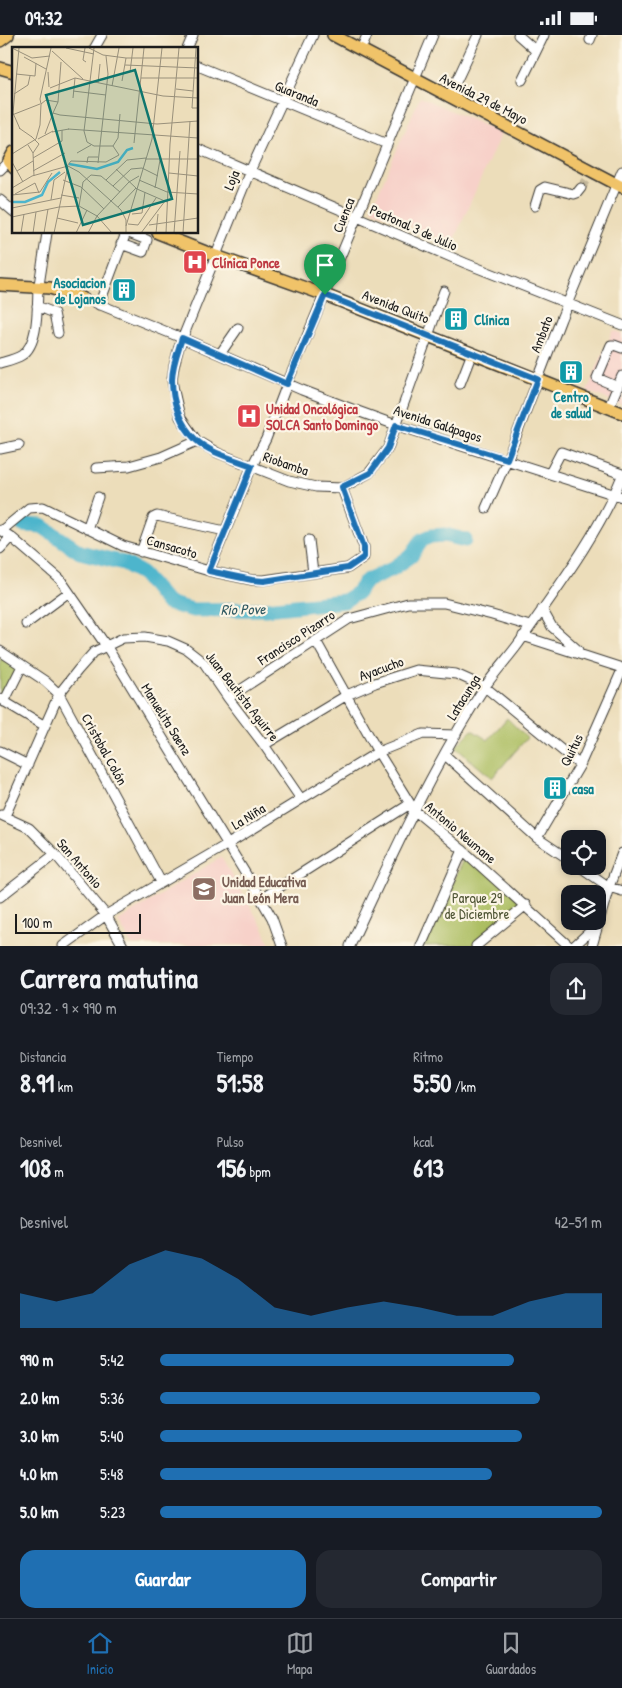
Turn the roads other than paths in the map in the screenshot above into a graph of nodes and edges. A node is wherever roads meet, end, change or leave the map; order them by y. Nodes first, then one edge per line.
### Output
1 (8, 35) edge
2 (102, 35) edge
3 (194, 35) edge
4 (313, 35) edge
5 (333, 35) edge
6 (367, 35) edge
7 (433, 35) edge
8 (478, 35) edge
9 (518, 35) edge
10 (544, 35) edge
11 (0, 41) edge
12 (95, 47) edge
13 (188, 47) edge
14 (361, 49) junction
15 (536, 51) junction
16 (199, 66) edge
17 (414, 79) junction
18 (522, 80) dead end
19 (449, 97) junction
20 (283, 102) junction
21 (387, 144) junction
22 (199, 149) edge
23 (12, 160) edge
24 (0, 170) edge
25 (250, 171) junction
26 (622, 171) edge
27 (619, 186) edge
28 (582, 188) dead end
29 (0, 200) edge
30 (535, 206) dead end
31 (12, 210) edge
32 (357, 216) junction
33 (47, 234) edge
34 (126, 234) edge
35 (130, 234) edge
36 (161, 234) edge
37 (121, 244) junction
38 (216, 256) junction
39 (0, 285) edge
40 (38, 287) junction
41 (444, 291) dead end
42 (325, 295) junction
43 (82, 298) junction
44 (568, 304) junction
45 (99, 305) junction
46 (37, 306) junction
47 (622, 325) edge
48 (238, 328) dead end
49 (58, 333) dead end
50 (429, 335) junction
51 (182, 338) junction
52 (622, 348) edge
53 (472, 353) junction
54 (220, 354) junction
55 (0, 363) edge
56 (622, 376) edge
57 (538, 379) junction
58 (287, 384) junction
59 (460, 384) dead end
60 (618, 387) junction
61 (610, 407) junction
62 (622, 413) edge
63 (396, 425) junction
64 (197, 441) junction
65 (18, 445) dead end
66 (0, 449) edge
67 (507, 459) junction
68 (252, 466) junction
69 (96, 468) dead end
70 (550, 473) junction
71 (622, 475) edge
72 (342, 487) junction
73 (618, 496) edge
74 (98, 497) dead end
75 (486, 508) dead end
76 (87, 529) junction
77 (1, 530) edge
78 (225, 531) junction
79 (11, 537) junction
80 (310, 540) dead end
81 (0, 549) edge
82 (142, 552) junction
83 (209, 571) junction
84 (313, 573) junction
85 (69, 592) junction
86 (542, 609) junction
87 (26, 624) dead end
88 (530, 626) junction
89 (523, 635) junction
90 (316, 641) junction
91 (107, 647) junction
92 (0, 651) edge
93 (582, 654) junction
94 (22, 666) junction
95 (622, 669) edge
96 (485, 687) junction
97 (59, 695) junction
98 (347, 695) junction
99 (228, 698) junction
100 (2, 701) edge
101 (45, 726) junction
102 (456, 735) junction
103 (264, 745) junction
104 (0, 751) edge
105 (378, 752) junction
106 (445, 755) junction
107 (28, 765) junction
108 (580, 765) junction
109 (301, 799) junction
110 (412, 807) junction
111 (3, 816) edge
112 (537, 838) junction
113 (228, 844) junction
114 (462, 850) junction
115 (622, 853) edge
116 (55, 854) junction
117 (561, 854) edge
118 (592, 875) edge
119 (161, 882) junction
120 (609, 887) junction
121 (622, 891) edge
122 (0, 897) edge
123 (606, 898) edge
124 (261, 899) junction
125 (526, 905) junction
126 (106, 915) junction
127 (591, 930) edge
128 (597, 930) edge
129 (63, 945) edge
130 (123, 945) edge
131 (282, 945) edge
132 (350, 945) edge
133 (421, 945) edge
134 (476, 945) edge
135 (569, 945) edge
136 (574, 945) edge
137 (592, 945) edge

1 - 11 main road
2 - 12 street
3 - 13 street
4 - 20 street, Loja
5 - 14 main road, Avenida 29 de Mayo
6 - 14 street
7 - 17 street, Cuenca
8 - 19 street
9 - 15 street
10 - 15 street
14 - 17 main road, Avenida 29 de Mayo
15 - 18 street
16 - 20 street, Guaranda
17 - 19 main road, Avenida 29 de Mayo
17 - 21 street, Cuenca
19 - 27 main road, Avenida 29 de Mayo
20 - 21 street, Guaranda
20 - 25 street, Loja
21 - 32 street, Cuenca
22 - 25 street, Peatonal 3 de Julio
23 - 24 street
25 - 32 street, Peatonal 3 de Julio
25 - 38 street, Loja
26 - 27 street, Ambato
27 - 44 street, Ambato
28 - 30 street
29 - 31 street
32 - 42 street, Cuenca
32 - 44 street, Peatonal 3 de Julio
33 - 40 street
34 - 37 street
35 - 37 street
36 - 38 main road, Avenida Quito
37 - 45 street
38 - 42 main road, Avenida Quito
38 - 51 street, Loja
39 - 40 street, Avenida Galápagos
39 - 43 main road
40 - 43 street, Avenida Galápagos
40 - 46 street
41 - 50 street, Riobamba
42 - 50 main road, Avenida Quito
42 - 58 street, Cuenca
43 - 45 street, Avenida Galápagos
44 - 47 street, Peatonal 3 de Julio
44 - 57 street, Ambato
45 - 51 street, Avenida Galápagos
46 - 49 street
46 - 55 street
48 - 54 street
50 - 53 main road, Avenida Quito
50 - 63 street, Riobamba
51 - 54 street, Avenida Galápagos
51 - 64 street, Riobamba
52 - 60 street
53 - 57 main road, Avenida Quito
53 - 59 street
54 - 58 street, Avenida Galápagos
56 - 60 street
57 - 61 main road, Avenida Quito
57 - 67 street, Ambato
58 - 63 street, Avenida Galápagos
58 - 68 street, Cuenca
60 - 61 street
61 - 62 main road, Avenida Quito
63 - 67 street, Avenida Galápagos
63 - 72 street, Riobamba
64 - 68 street, Riobamba
64 - 69 street
65 - 66 street
67 - 70 street, Avenida Galápagos
67 - 75 street, Ambato
68 - 72 street, Riobamba
68 - 78 street, Cuenca
70 - 71 street
70 - 73 street, Avenida Galápagos
71 - 73 street, Latacunga
72 - 84 street, Cansacoto
73 - 86 street, Latacunga
74 - 76 street
76 - 77 street, Cansacoto
76 - 82 street, Cansacoto
77 - 79 street, Manuelita Saenz
78 - 82 street
78 - 83 street, Cuenca
79 - 81 street
79 - 85 street, Manuelita Saenz
80 - 84 street
82 - 83 street, Cansacoto
83 - 84 street, Cansacoto
85 - 87 street
85 - 91 street, Manuelita Saenz
86 - 88 street, Latacunga
86 - 93 street
88 - 89 street, Latacunga
88 - 90 street, Francisco Pizarro
89 - 93 street
89 - 96 street, Latacunga
90 - 98 street, Antonio Neumane
90 - 99 street, Francisco Pizarro
91 - 97 street, Juan Bautista Aguirre
91 - 99 street, Juan Bautista Aguirre
91 - 113 street, Manuelita Saenz
92 - 94 street, Cristobal Colón
93 - 95 street
94 - 97 street, Cristobal Colón
94 - 100 street
95 - 108 street, Quitus
96 - 98 street, Ayacucho
96 - 102 street, Latacunga
96 - 108 street, Ayacucho
97 - 101 street, Juan Bautista Aguirre
97 - 119 street, Cristobal Colón
98 - 103 street, Ayacucho
98 - 105 street, Antonio Neumane
99 - 103 street, Juan Bautista Aguirre
100 - 101 street
101 - 107 street, Juan Bautista Aguirre
102 - 105 street, La Niña
102 - 106 street, Latacunga
103 - 109 street, Juan Bautista Aguirre
104 - 107 street
105 - 109 street, La Niña
105 - 110 street, Antonio Neumane
106 - 110 street, Latacunga
106 - 112 street
107 - 111 street, Juan Bautista Aguirre
108 - 112 street, Quitus
109 - 113 street, La Niña
110 - 114 street, Antonio Neumane
110 - 124 street
110 - 132 street, Latacunga
111 - 116 street, San Antonio
112 - 117 street
113 - 119 street, La Niña
113 - 124 street, Manuelita Saenz
114 - 125 street, Antonio Neumane
114 - 133 street
115 - 120 street
116 - 122 street
116 - 126 street, San Antonio
118 - 120 street
119 - 126 street, La Niña
120 - 121 street
120 - 123 street
124 - 131 street, Manuelita Saenz
125 - 134 street
125 - 135 street, Antonio Neumane
126 - 129 street, La Niña
126 - 130 street, San Antonio
127 - 136 street
128 - 137 street

